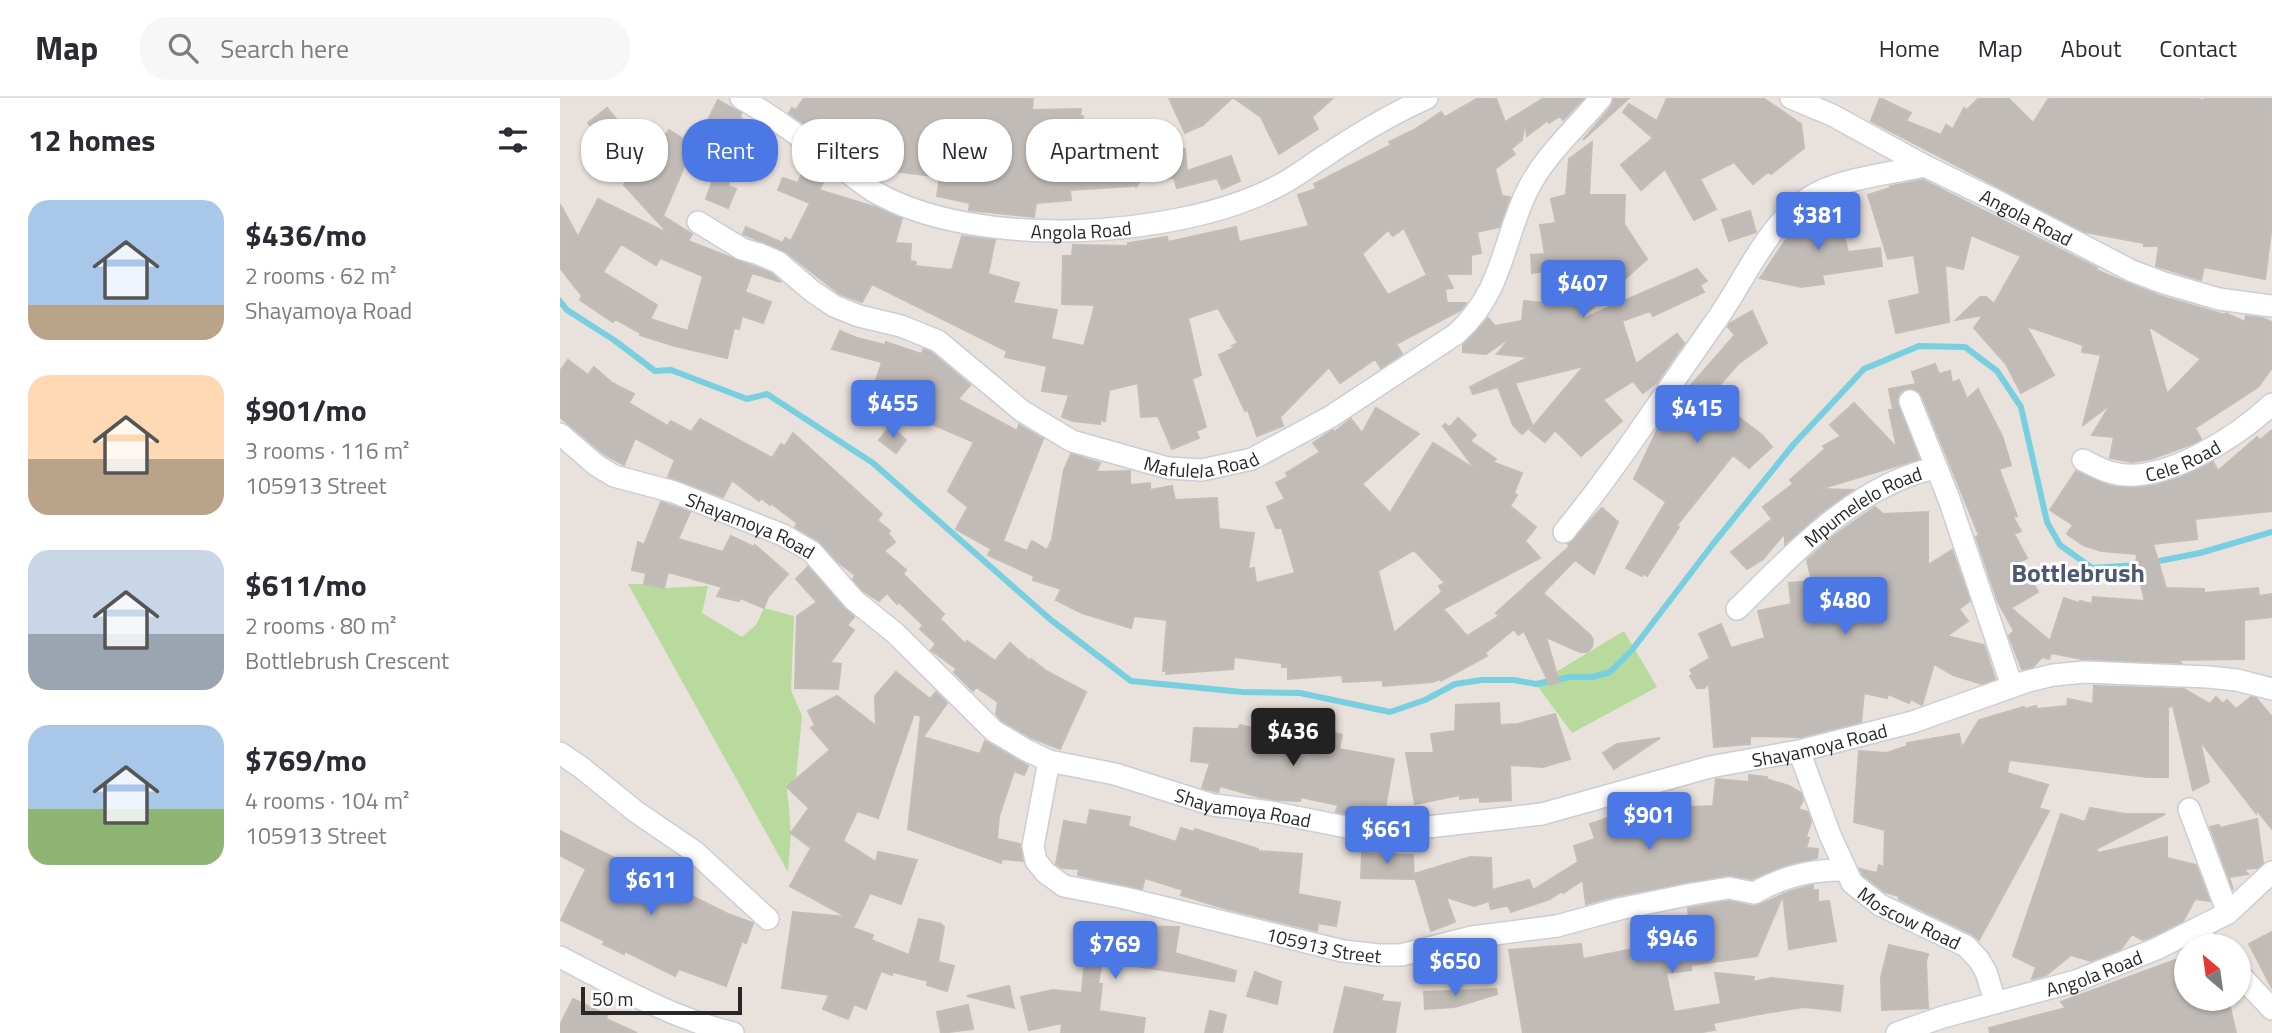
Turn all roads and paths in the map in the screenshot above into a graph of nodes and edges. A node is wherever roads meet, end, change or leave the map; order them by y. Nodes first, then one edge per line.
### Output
1 (741, 98) edge
2 (1426, 98) edge
3 (1601, 98) edge
4 (1791, 98) edge
5 (1925, 166) junction
6 (698, 222) dead end
7 (2272, 306) edge
8 (1910, 401) dead end
9 (2272, 404) edge
10 (560, 434) edge
11 (2083, 460) dead end
12 (1935, 468) junction
13 (1564, 532) dead end
14 (1737, 609) dead end
15 (2012, 686) junction
16 (2272, 689) edge
17 (1799, 751) junction
18 (560, 753) edge
19 (1049, 761) junction
20 (2189, 809) dead end
21 (1844, 870) junction
22 (2272, 873) edge
23 (2228, 913) junction
24 (768, 919) dead end
25 (2196, 931) junction
26 (2199, 934) edge
27 (560, 957) edge
28 (2251, 987) edge
29 (1995, 1001) junction
30 (2272, 1009) edge
31 (733, 1033) edge
32 (1897, 1033) edge

1 - 2 street, Angola Road
3 - 6 street, Mafulela Road
4 - 5 street, Angola Road
5 - 7 street, Angola Road
5 - 13 street
8 - 12 street, Mpumelelo Road
9 - 11 street, Cele Road
10 - 19 street, Shayamoya Road
12 - 14 street, Mpumelelo Road
12 - 15 street, Mpumelelo Road
15 - 16 street, Shayamoya Road
15 - 17 street, Shayamoya Road
17 - 19 street, Shayamoya Road
17 - 21 street, Moscow Road
18 - 24 street
19 - 21 street, 105913 Street
20 - 23 street
21 - 29 street, Moscow Road
22 - 23 street, Angola Road
23 - 25 street, Angola Road
25 - 26 street
25 - 29 street, Angola Road
27 - 31 street
28 - 30 street
29 - 32 street, Angola Road

